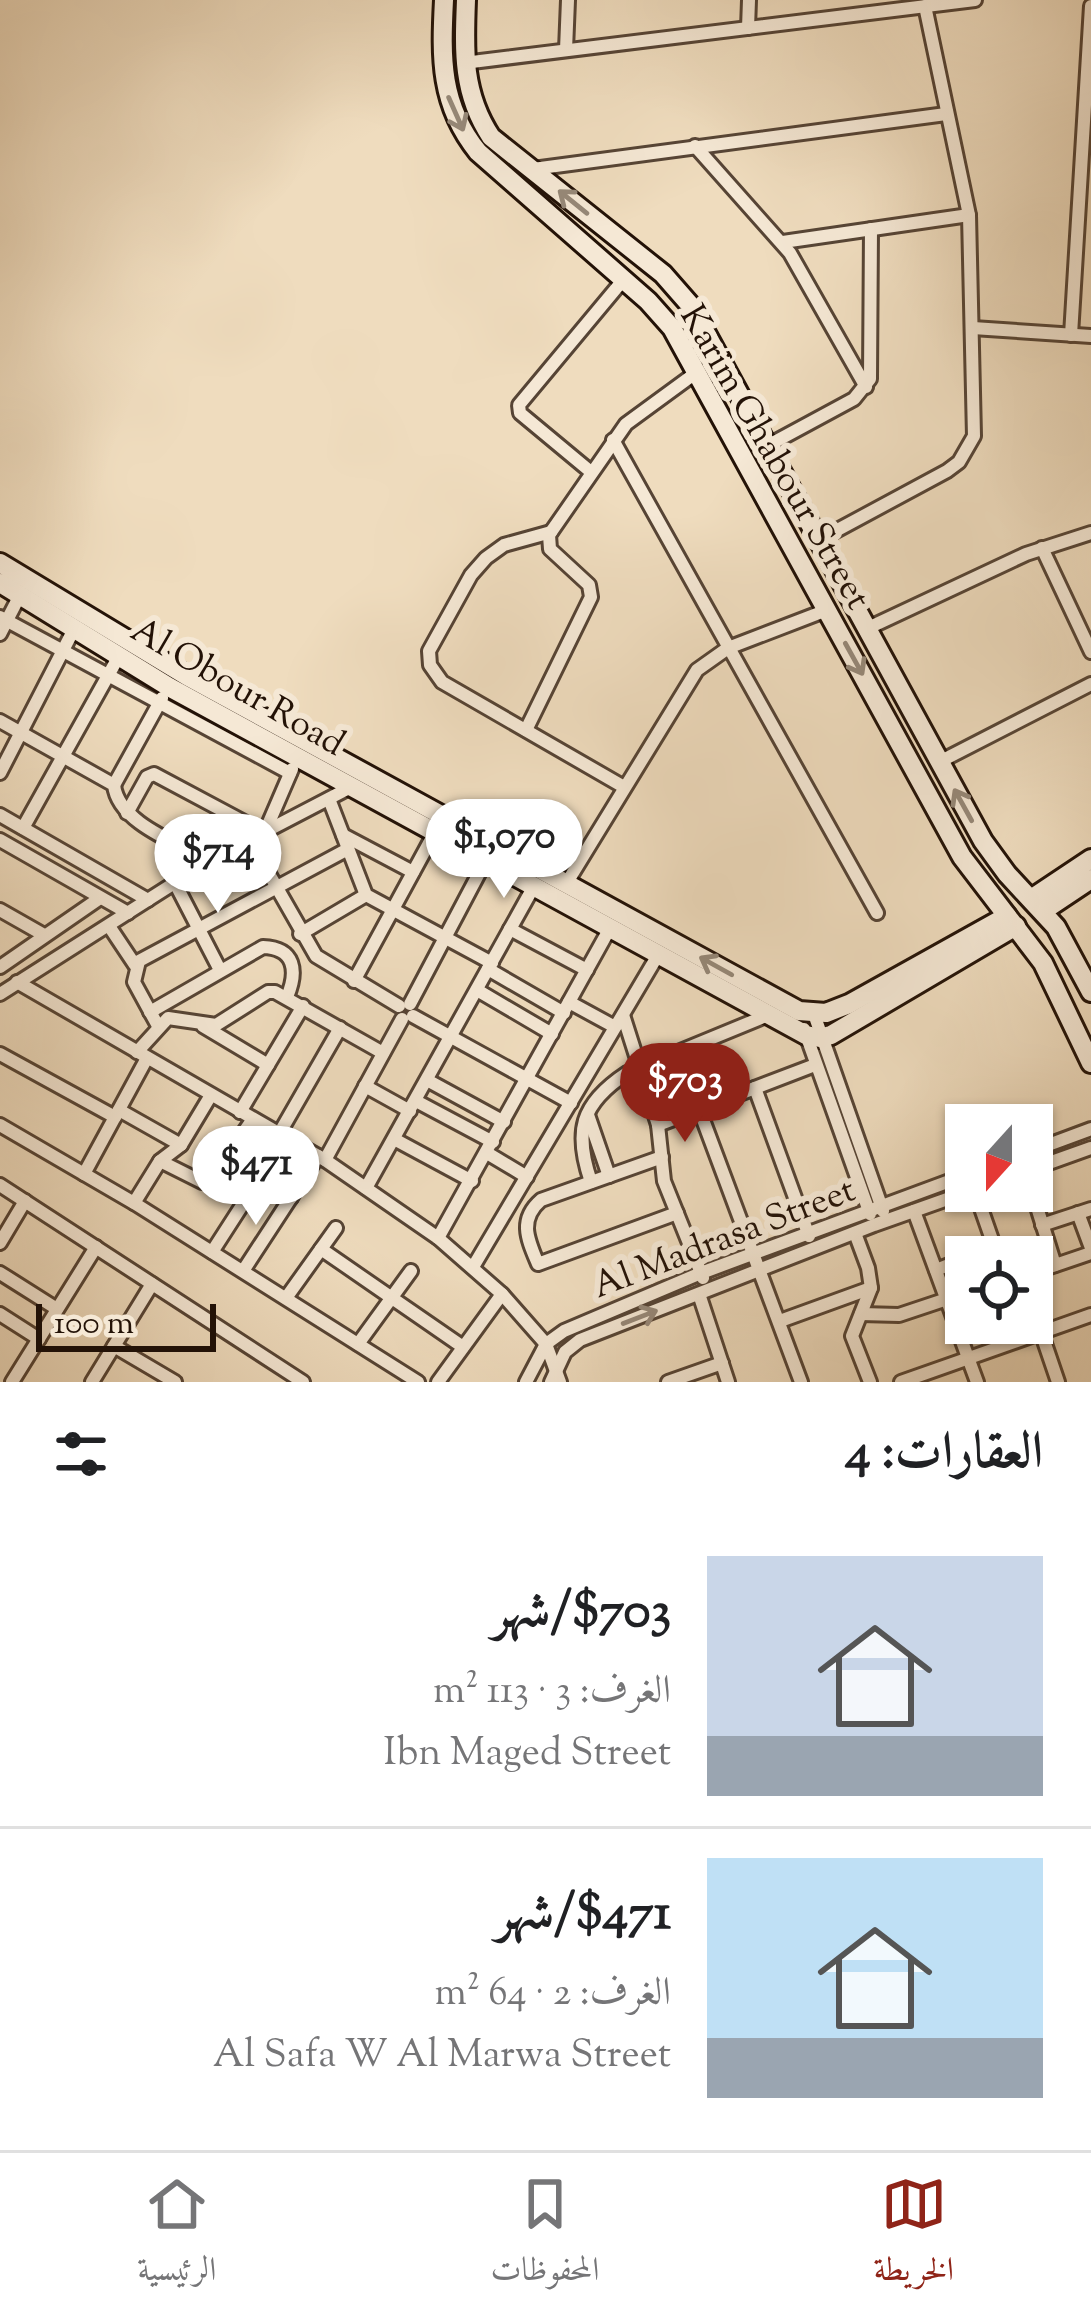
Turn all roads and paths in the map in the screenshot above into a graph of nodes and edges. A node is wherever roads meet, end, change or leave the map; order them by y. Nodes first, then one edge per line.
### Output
1 (444, 0) edge
2 (466, 0) edge
3 (568, 0) edge
4 (748, 0) edge
5 (845, 0) edge
6 (974, 0) edge
7 (925, 6) junction
8 (1091, 6) edge
9 (844, 16) junction
10 (1090, 26) edge
11 (748, 28) junction
12 (566, 50) junction
13 (464, 62) junction
14 (946, 114) junction
15 (1087, 142) edge
16 (694, 146) junction
17 (532, 170) junction
18 (969, 215) junction
19 (871, 229) junction
20 (608, 230) junction
21 (783, 242) junction
22 (588, 248) junction
23 (644, 259) junction
24 (624, 279) junction
25 (973, 328) junction
26 (1071, 334) junction
27 (1091, 336) edge
28 (697, 372) junction
29 (866, 387) junction
30 (613, 440) junction
31 (767, 446) junction
32 (591, 472) junction
33 (551, 532) junction
34 (1091, 533) edge
35 (817, 541) junction
36 (1042, 548) junction
37 (0, 562) edge
38 (0, 583) edge
39 (20, 595) junction
40 (826, 610) junction
41 (2, 624) edge
42 (74, 628) junction
43 (866, 629) junction
44 (728, 648) junction
45 (62, 651) junction
46 (1091, 652) edge
47 (119, 656) junction
48 (108, 676) junction
49 (1091, 684) edge
50 (164, 695) junction
51 (0, 722) edge
52 (526, 730) junction
53 (20, 733) junction
54 (62, 757) junction
55 (297, 757) junction
56 (939, 762) junction
57 (0, 772) edge
58 (356, 779) junction
59 (114, 785) junction
60 (624, 787) junction
61 (329, 799) junction
62 (127, 813) junction
63 (0, 815) edge
64 (23, 828) junction
65 (435, 832) junction
66 (259, 833) junction
67 (342, 834) junction
68 (0, 840) edge
69 (348, 849) junction
70 (1091, 859) edge
71 (486, 860) junction
72 (208, 861) junction
73 (413, 872) junction
74 (1091, 879) edge
75 (175, 883) junction
76 (566, 884) junction
77 (534, 886) junction
78 (275, 888) junction
79 (366, 895) junction
80 (100, 898) junction
81 (148, 900) junction
82 (1037, 905) junction
83 (0, 910) edge
84 (392, 911) junction
85 (128, 913) junction
86 (877, 914) dead end
87 (1011, 921) junction
88 (109, 926) junction
89 (610, 928) junction
90 (198, 929) junction
91 (510, 929) junction
92 (300, 934) junction
93 (44, 935) junction
94 (445, 938) junction
95 (658, 955) junction
96 (135, 965) junction
97 (490, 966) junction
98 (0, 967) edge
99 (220, 970) junction
100 (587, 970) junction
101 (354, 981) junction
102 (16, 982) junction
103 (476, 990) junction
104 (1091, 992) edge
105 (0, 994) edge
106 (287, 997) junction
107 (303, 1006) junction
108 (567, 1007) junction
109 (150, 1012) junction
110 (406, 1012) junction
111 (806, 1012) junction
112 (768, 1015) junction
113 (619, 1021) junction
114 (158, 1026) junction
115 (202, 1026) junction
116 (340, 1028) junction
117 (552, 1034) junction
118 (813, 1036) junction
119 (451, 1037) junction
120 (383, 1053) junction
121 (0, 1054) edge
122 (142, 1055) junction
123 (1091, 1063) edge
124 (268, 1065) junction
125 (815, 1065) junction
126 (639, 1067) junction
127 (527, 1079) junction
128 (427, 1080) junction
129 (365, 1086) junction
130 (755, 1088) junction
131 (211, 1095) junction
132 (571, 1103) junction
133 (413, 1106) junction
134 (699, 1109) junction
135 (117, 1113) junction
136 (246, 1115) junction
137 (588, 1115) junction
138 (504, 1122) junction
139 (0, 1125) edge
140 (658, 1125) junction
141 (1091, 1129) edge
142 (279, 1134) junction
143 (394, 1139) junction
144 (1053, 1143) edge
145 (181, 1145) junction
146 (490, 1148) junction
147 (1091, 1148) edge
148 (662, 1157) junction
149 (321, 1158) junction
150 (227, 1160) junction
151 (160, 1161) junction
152 (1053, 1162) edge
153 (84, 1174) junction
154 (609, 1176) junction
155 (527, 1177) junction
156 (260, 1179) junction
157 (472, 1181) junction
158 (591, 1183) junction
159 (0, 1184) edge
160 (945, 1185) edge
161 (366, 1188) junction
162 (291, 1198) junction
163 (945, 1200) edge
164 (26, 1201) junction
165 (134, 1203) junction
166 (914, 1211) junction
167 (1084, 1211) edge
168 (1038, 1212) edge
169 (677, 1213) junction
170 (878, 1215) junction
171 (1042, 1225) junction
172 (336, 1228) dead end
173 (808, 1233) junction
174 (855, 1233) junction
175 (438, 1238) junction
176 (0, 1243) edge
177 (96, 1247) junction
178 (814, 1248) junction
179 (321, 1249) junction
180 (1091, 1250) edge
181 (212, 1252) junction
182 (755, 1252) junction
183 (1055, 1265) joint
184 (472, 1267) junction
185 (945, 1267) edge
186 (761, 1269) junction
187 (936, 1270) junction
188 (243, 1271) junction
189 (411, 1271) dead end
190 (0, 1273) edge
191 (701, 1273) junction
192 (152, 1284) junction
193 (871, 1288) junction
194 (704, 1292) junction
195 (502, 1294) junction
196 (945, 1294) edge
197 (286, 1298) junction
198 (392, 1298) junction
199 (945, 1300) edge
200 (58, 1309) junction
201 (0, 1314) edge
202 (861, 1314) junction
203 (1091, 1315) edge
204 (780, 1321) junction
205 (1053, 1328) edge
206 (39, 1339) junction
207 (358, 1344) junction
208 (546, 1344) junction
209 (964, 1344) edge
210 (1009, 1344) edge
211 (1046, 1344) edge
212 (114, 1346) junction
213 (463, 1348) junction
214 (969, 1358) junction
215 (722, 1363) junction
216 (280, 1368) junction
217 (556, 1378) edge
218 (12, 1382) edge
219 (92, 1382) edge
220 (175, 1382) edge
221 (272, 1382) edge
222 (303, 1382) edge
223 (418, 1382) edge
224 (438, 1382) edge
225 (526, 1382) edge
226 (668, 1382) edge
227 (728, 1382) edge
228 (801, 1382) edge
229 (870, 1382) edge
230 (902, 1382) edge
231 (977, 1382) edge
232 (1058, 1382) edge

1 -> 22 street, Karim Ghabour Street
2 - 13 street, Karim Ghabour Street
3 - 12 street
4 - 11 street
5 - 9 street
6 - 7 street
7 - 9 street
7 - 14 street
8 - 10 street
9 - 11 street
10 - 15 street
11 - 12 street
12 - 13 street
13 - 17 street, Karim Ghabour Street
14 - 16 street
14 - 18 street
15 - 26 street
16 - 17 street
16 - 21 street
20 -> 17 street, Karim Ghabour Street
18 - 19 street
18 - 25 street
19 - 21 street
19 - 29 street
20 - 22 street
20 - 23 street, Karim Ghabour Street
21 - 29 street
22 - 24 street, Karim Ghabour Street
23 - 24 street
23 - 31 street, Karim Ghabour Street
24 - 28 street, Karim Ghabour Street
24 - 32 street
25 - 26 street
25 - 35 street
26 - 27 street
28 - 30 street
28 - 40 street, Karim Ghabour Street
29 - 31 street
30 - 32 street
30 - 44 street
31 - 35 street, Karim Ghabour Street
32 - 33 street
33 - 52 street
33 - 52 street
34 - 36 street
35 - 43 street, Karim Ghabour Street
36 - 43 street
36 - 46 street
37 - 55 street, Al Obour Road
38 - 39 street, Al Obour Road
39 - 41 street
39 - 42 street, Al Obour Road
40 - 44 street
40 -> 87 street, Karim Ghabour Street
41 - 45 street
42 - 45 street
42 - 47 street, Al Obour Road
43 - 56 street, Karim Ghabour Street
44 - 60 street
44 - 86 street
45 - 48 street
45 - 53 street
47 - 48 street
47 - 50 street, Al Obour Road
48 - 50 street
48 - 54 street
49 - 56 street
50 - 55 street, Al Obour Road
50 - 59 street
51 - 53 street
52 - 60 street
53 - 54 street
53 - 57 street
54 - 59 street
54 - 64 street
55 - 58 street, Al Obour Road
55 - 66 street
82 -> 56 street, Karim Ghabour Street
58 - 61 street
58 - 65 street, Al Obour Road
58 - 76 street, Al Obour Road
59 - 62 street
60 - 76 street
61 - 66 street
61 - 67 street
62 - 66 street
62 - 72 street
63 - 64 street
64 - 81 street
65 - 71 street, Al Obour Road
65 - 73 street
66 - 72 street
66 - 78 street
67 - 69 street
67 - 73 street
68 - 80 street
69 - 78 street
69 - 79 street
70 - 82 street
71 - 77 street, Al Obour Road
71 - 94 street
72 - 75 street
73 - 84 street
74 - 82 street
75 - 81 street
75 - 90 street
111 -> 76 street, Al Obour Road
77 - 89 street, Al Obour Road
77 - 91 street
78 - 90 street
78 - 92 street
79 - 84 street
79 - 92 street
80 - 85 street
80 - 93 street
81 - 85 street
82 - 104 street, Karim Ghabour Street
83 - 93 street
84 - 94 street
84 - 101 street
85 - 88 street
87 - 111 street
87 - 118 street
87 - 123 street, Karim Ghabour Street
88 - 96 street
88 - 102 street
89 - 95 street, Al Obour Road
89 - 100 street
90 - 96 street
90 - 99 street
91 - 97 street
91 - 100 street
92 - 101 street
93 - 98 street
94 - 97 street
94 - 110 street
95 - 112 street, Al Obour Road
95 - 113 street
96 - 109 street
97 - 103 street
97 - 108 street
99 - 106 street
99 - 109 street
100 - 108 street
101 - 110 street
102 - 105 street
102 - 122 street
103 - 117 street
103 - 119 street
106 - 107 street
106 - 115 street
107 - 116 street
107 - 124 street
108 - 113 street
108 - 117 street
109 - 114 street
110 - 119 street
110 - 120 street
111 - 118 street
112 - 118 street, Al Obour Road
112 - 126 street
113 - 126 street
113 - 132 street
114 - 115 street
114 - 122 street
115 - 124 street
116 - 120 street
116 - 142 street
117 - 127 street
118 - 125 street
118 - 170 street
119 - 127 street
119 - 128 street
120 - 129 street
121 - 135 street
122 - 131 street
122 - 135 street
124 - 136 street
125 - 130 street
125 - 170 street
126 - 137 street
126 - 140 street
127 - 132 street
127 - 138 street
128 - 133 street
128 - 138 street
129 - 133 street
129 - 149 street
130 - 134 street
130 - 173 street
131 - 136 street
131 - 145 street
132 - 155 street
133 - 143 street
133 - 146 street
134 - 140 street
134 - 182 street
135 - 145 street
135 - 153 street
136 - 142 street
136 - 150 street
137 - 154 street
137 - 158 street
138 - 146 street
139 - 153 street
140 - 148 street
141 - 144 street
142 - 149 street
143 - 157 street
143 - 161 street
145 - 151 street
146 - 155 street
146 - 157 street
147 - 152 street
148 - 154 street
148 - 169 street
149 - 161 street
149 - 162 street
150 - 151 street
150 - 156 street
151 - 165 street
153 - 165 street
154 - 158 street
155 - 184 street
156 - 162 street
156 - 181 street
157 - 175 street
158 - 169 street
159 - 164 street
160 - 170 street, Al Madrasa Street
161 - 175 street
162 - 188 street
163 - 166 street, Al Madrasa Street
164 - 176 street
164 - 177 street
165 - 181 street
166 - 170 street, Al Madrasa Street
166 - 187 street
167 - 171 street
167 - 180 street
168 - 171 street
169 - 191 street
170 - 173 street, Al Madrasa Street
170 - 174 street, Al Madrasa Street
171 - 183 street
172 - 179 street
173 - 178 street
173 - 182 street, Al Madrasa Street
174 - 178 street, Al Madrasa Street
174 - 193 street
175 - 184 street
177 - 192 street
177 - 200 street
178 - 186 street, Al Madrasa Street
179 - 197 street
179 - 198 street
180 - 183 street
181 - 188 street
182 - 186 street
182 - 191 street, Al Madrasa Street
184 - 195 street
185 - 187 street
186 - 194 street, Al Madrasa Street
186 - 204 street
187 - 196 street
188 - 197 street
189 - 198 street
190 - 200 street
191 - 194 street
191 - 208 street, Al Madrasa Street
192 - 212 street
192 - 216 street
193 - 202 street
193 - 204 street
194 - 215 street
217 -> 194 street, Al Madrasa Street
195 - 208 street
195 - 213 street
197 - 207 street
198 - 207 street
198 - 213 street
199 - 202 street
200 - 206 street
201 - 206 street
202 - 229 street
203 - 205 street
204 - 228 street
206 - 218 street
207 - 223 street
208 - 217 street
208 - 225 street
209 - 214 street
210 - 214 street
211 - 232 street
212 - 219 street
212 - 220 street
213 - 224 street
214 - 230 street
214 - 231 street
215 - 226 street
215 - 227 street
216 - 221 street
216 - 222 street

